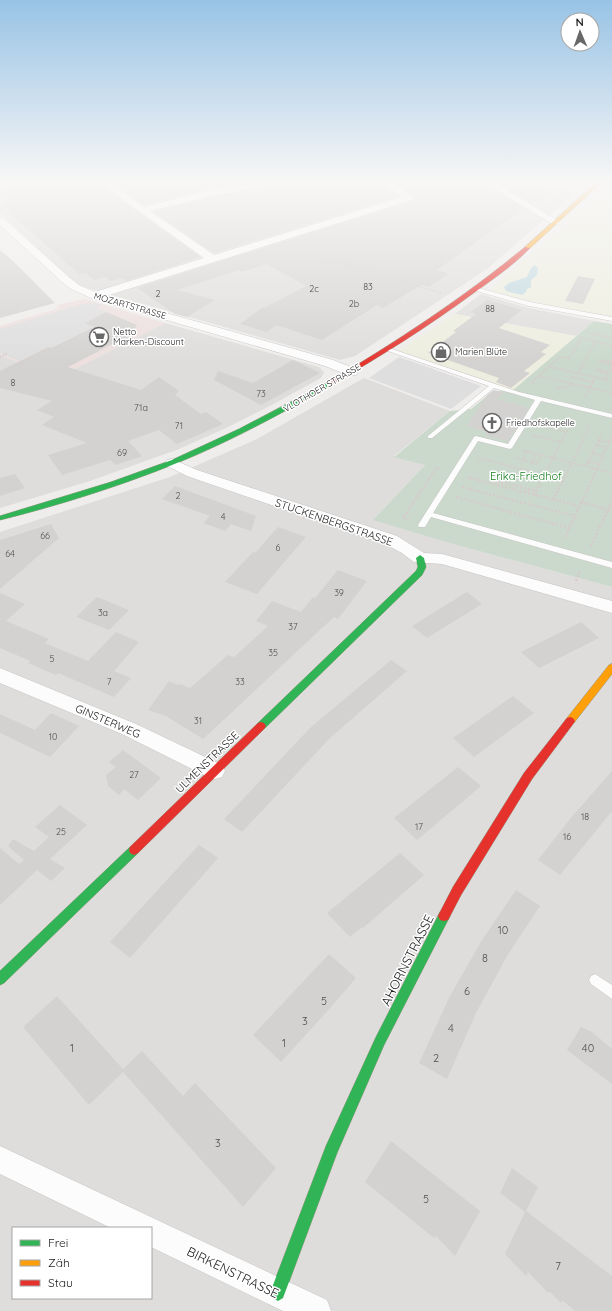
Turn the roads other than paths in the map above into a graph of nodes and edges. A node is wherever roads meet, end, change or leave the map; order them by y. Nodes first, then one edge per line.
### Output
1 (24, 242) edge
2 (188, 242) edge
3 (267, 242) edge
4 (532, 242) edge
5 (212, 259) junction
6 (475, 289) junction
7 (96, 296) junction
8 (612, 319) edge
9 (387, 349) junction
10 (352, 372) junction
11 (493, 386) junction
12 (539, 399) junction
13 (612, 416) edge
14 (430, 437) dead end
15 (172, 463) junction
16 (429, 514) junction
17 (0, 518) edge
18 (422, 525) road end
19 (420, 558) junction
20 (612, 565) edge
21 (612, 607) edge
22 (612, 667) edge
23 (0, 675) edge
24 (215, 771) junction
25 (0, 979) edge
26 (595, 980) dead end
27 (612, 993) edge
28 (0, 1160) edge
29 (140, 1227) edge
30 (152, 1232) edge
31 (278, 1293) junction
32 (316, 1311) edge

1 - 7 street, MOZARTSTRASSE
2 - 5 street
3 - 5 street
4 - 6 street, VLOTHOER STRASSE
5 - 7 street
6 - 8 lane
6 - 9 street, VLOTHOER STRASSE
7 - 10 street, MOZARTSTRASSE
9 - 10 street, VLOTHOER STRASSE
9 - 11 lane
10 - 15 street, VLOTHOER STRASSE
11 - 12 lane
11 - 14 lane
12 - 13 lane
12 - 16 lane
15 - 17 street, VLOTHOER STRASSE
15 - 19 street, STUCKENBERGSTRASSE
16 - 18 lane
16 - 20 lane
19 - 21 street
19 - 24 street, ULMENSTRASSE
22 - 31 street, AHORNSTRASSE
23 - 24 street, GINSTERWEG
24 - 25 street, ULMENSTRASSE
26 - 27 lane
28 - 29 street
30 - 31 street, BIRKENSTRASSE
31 - 32 street, BIRKENSTRASSE

